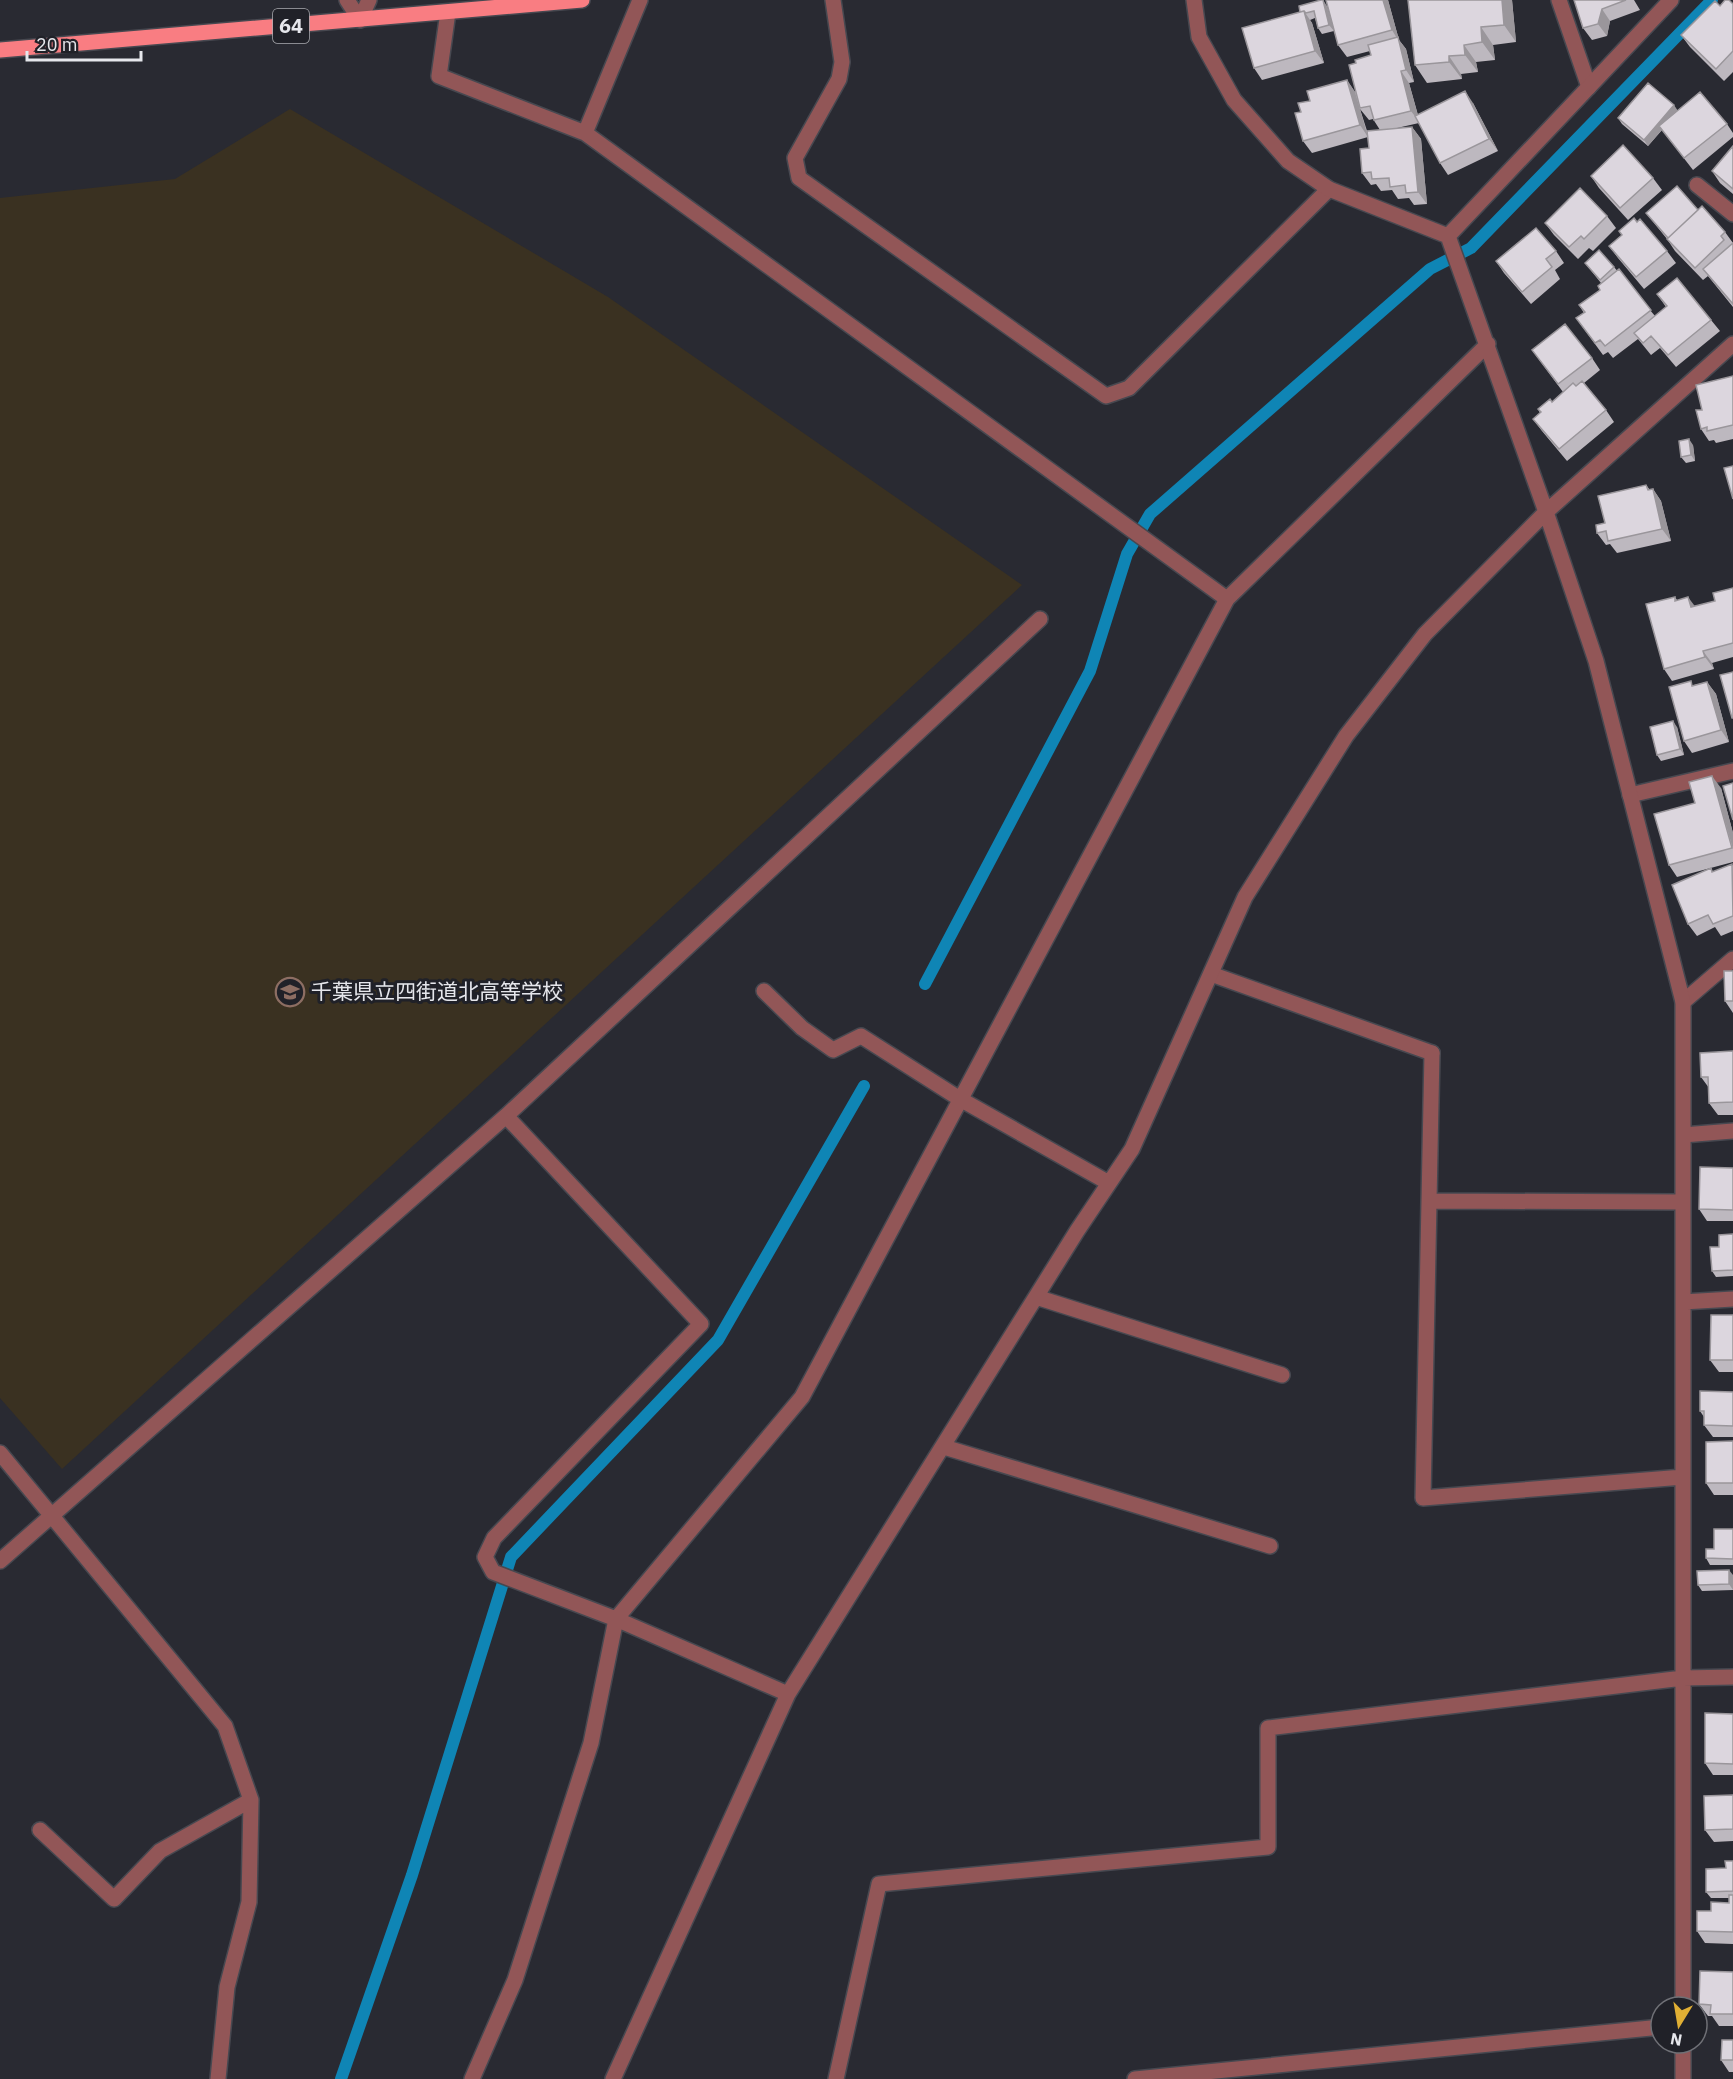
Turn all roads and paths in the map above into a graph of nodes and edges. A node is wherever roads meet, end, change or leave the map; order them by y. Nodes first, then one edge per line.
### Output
1 (347, 0) edge
2 (369, 0) edge
3 (582, 0) edge
4 (640, 0) edge
5 (833, 0) edge
6 (1194, 0) edge
7 (1559, 0) edge
8 (1671, 0) edge
9 (448, 12) junction
10 (360, 20) junction
11 (0, 50) edge
12 (1589, 87) junction
13 (585, 133) junction
14 (1697, 185) dead end
15 (1329, 189) junction
16 (1733, 214) edge
17 (1450, 242) junction
18 (1488, 344) junction
19 (1733, 344) edge
20 (1546, 512) junction
21 (1227, 599) junction
22 (1040, 619) dead end
23 (1733, 771) edge
24 (1630, 795) junction
25 (1733, 959) edge
26 (1211, 974) junction
27 (764, 991) dead end
28 (1683, 1002) junction
29 (960, 1099) junction
30 (506, 1116) junction
31 (1733, 1131) edge
32 (1683, 1135) junction
33 (1108, 1183) junction
34 (1430, 1201) junction
35 (1683, 1202) junction
36 (1036, 1297) junction
37 (1733, 1299) edge
38 (1683, 1302) junction
39 (1282, 1375) dead end
40 (944, 1447) junction
41 (0, 1453) edge
42 (1683, 1477) junction
43 (53, 1514) junction
44 (1270, 1546) dead end
45 (0, 1561) edge
46 (616, 1620) junction
47 (1733, 1677) edge
48 (1683, 1678) junction
49 (788, 1694) junction
50 (251, 1800) junction
51 (40, 1830) dead end
52 (1683, 1995) edge
53 (1649, 2028) edge
54 (1683, 2055) edge
55 (218, 2079) edge
56 (472, 2079) edge
57 (613, 2079) edge
58 (836, 2079) edge
59 (1135, 2079) edge
60 (1683, 2079) edge

1 - 10 street
2 - 10 street
3 - 9 main road, 64
4 - 13 street
5 - 15 street
6 - 15 street
7 - 12 street
8 - 12 street
9 - 10 main road, 64
9 - 13 street
10 - 11 main road, 64
12 - 17 street
13 - 21 street
14 - 16 street
15 - 17 street
17 - 18 street
18 - 20 street
18 - 21 street
19 - 20 street
20 - 24 street
20 - 26 street
21 - 29 street
22 - 30 street
23 - 24 street
24 - 28 street
25 - 28 street
26 - 33 street
26 - 34 street
27 - 29 street
28 - 32 street
29 - 33 street
29 - 46 street
30 - 43 street
30 - 46 street
31 - 32 street
32 - 35 street
33 - 36 street
34 - 35 street
34 - 42 street
35 - 38 street
36 - 39 street
36 - 40 street
37 - 38 street
38 - 42 street
40 - 44 street
40 - 49 street
41 - 43 street
42 - 48 street
43 - 45 street
43 - 50 street
46 - 49 street
46 - 56 street
47 - 48 street
48 - 52 street
48 - 58 street
49 - 57 street
50 - 51 street
50 - 55 street
53 - 59 street
54 - 60 street

